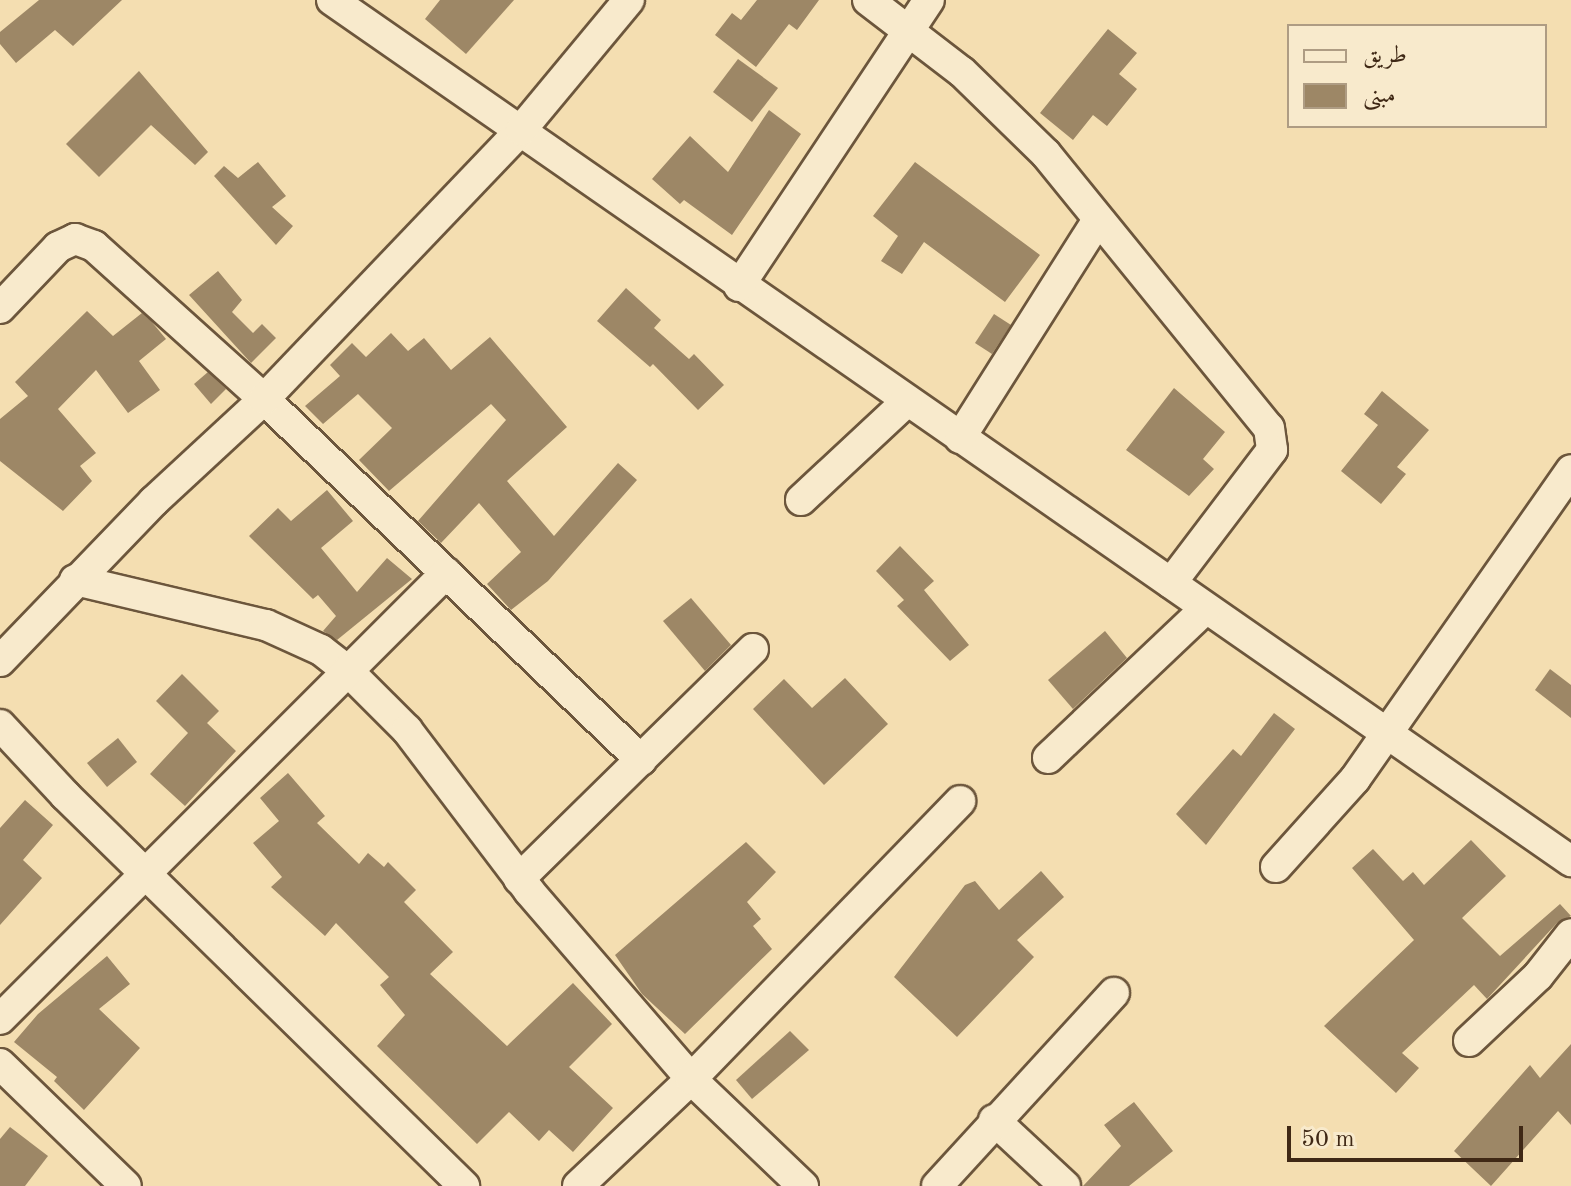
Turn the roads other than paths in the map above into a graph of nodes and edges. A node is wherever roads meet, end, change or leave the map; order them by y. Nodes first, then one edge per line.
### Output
1 (332, 0) edge
2 (629, 0) edge
3 (868, 0) edge
4 (929, 0) edge
5 (909, 29) junction
6 (521, 130) junction
7 (1098, 220) junction
8 (739, 286) junction
9 (0, 308) edge
10 (264, 399) junction
11 (907, 401) junction
12 (960, 438) junction
13 (1571, 470) edge
14 (801, 500) dead end
15 (446, 573) junction
16 (75, 580) junction
17 (1171, 583) junction
18 (1205, 609) junction
19 (753, 649) dead end
20 (0, 661) edge
21 (347, 670) junction
22 (0, 725) edge
23 (1389, 732) junction
24 (1048, 758) dead end
25 (641, 760) junction
26 (960, 801) dead end
27 (1571, 861) edge
28 (1276, 867) dead end
29 (144, 872) junction
30 (519, 879) junction
31 (1571, 934) edge
32 (1114, 993) dead end
33 (0, 1019) edge
34 (1469, 1041) dead end
35 (0, 1064) edge
36 (691, 1079) junction
37 (994, 1120) junction
38 (126, 1186) edge
39 (464, 1186) edge
40 (578, 1186) edge
41 (803, 1186) edge
42 (937, 1186) edge
43 (1065, 1186) edge

1 - 6 street
2 - 6 street
3 - 5 street
4 - 5 street
5 - 7 street
5 - 8 street
6 - 8 street
6 - 10 street
7 - 12 street
7 - 17 street
8 - 11 street
9 - 10 street
10 - 15 street
10 - 16 street
11 - 12 street
11 - 14 street
12 - 17 street
13 - 23 street
15 - 21 street
15 - 25 street
16 - 20 street
16 - 21 street
17 - 18 street
18 - 23 street
18 - 24 street
19 - 25 street
21 - 29 street
21 - 30 street
22 - 29 street
23 - 27 street
23 - 28 street
25 - 30 street
26 - 36 street
29 - 33 street
29 - 39 street
30 - 36 street
31 - 34 street
32 - 37 street
35 - 38 street
36 - 40 street
36 - 41 street
37 - 42 street
37 - 43 street

